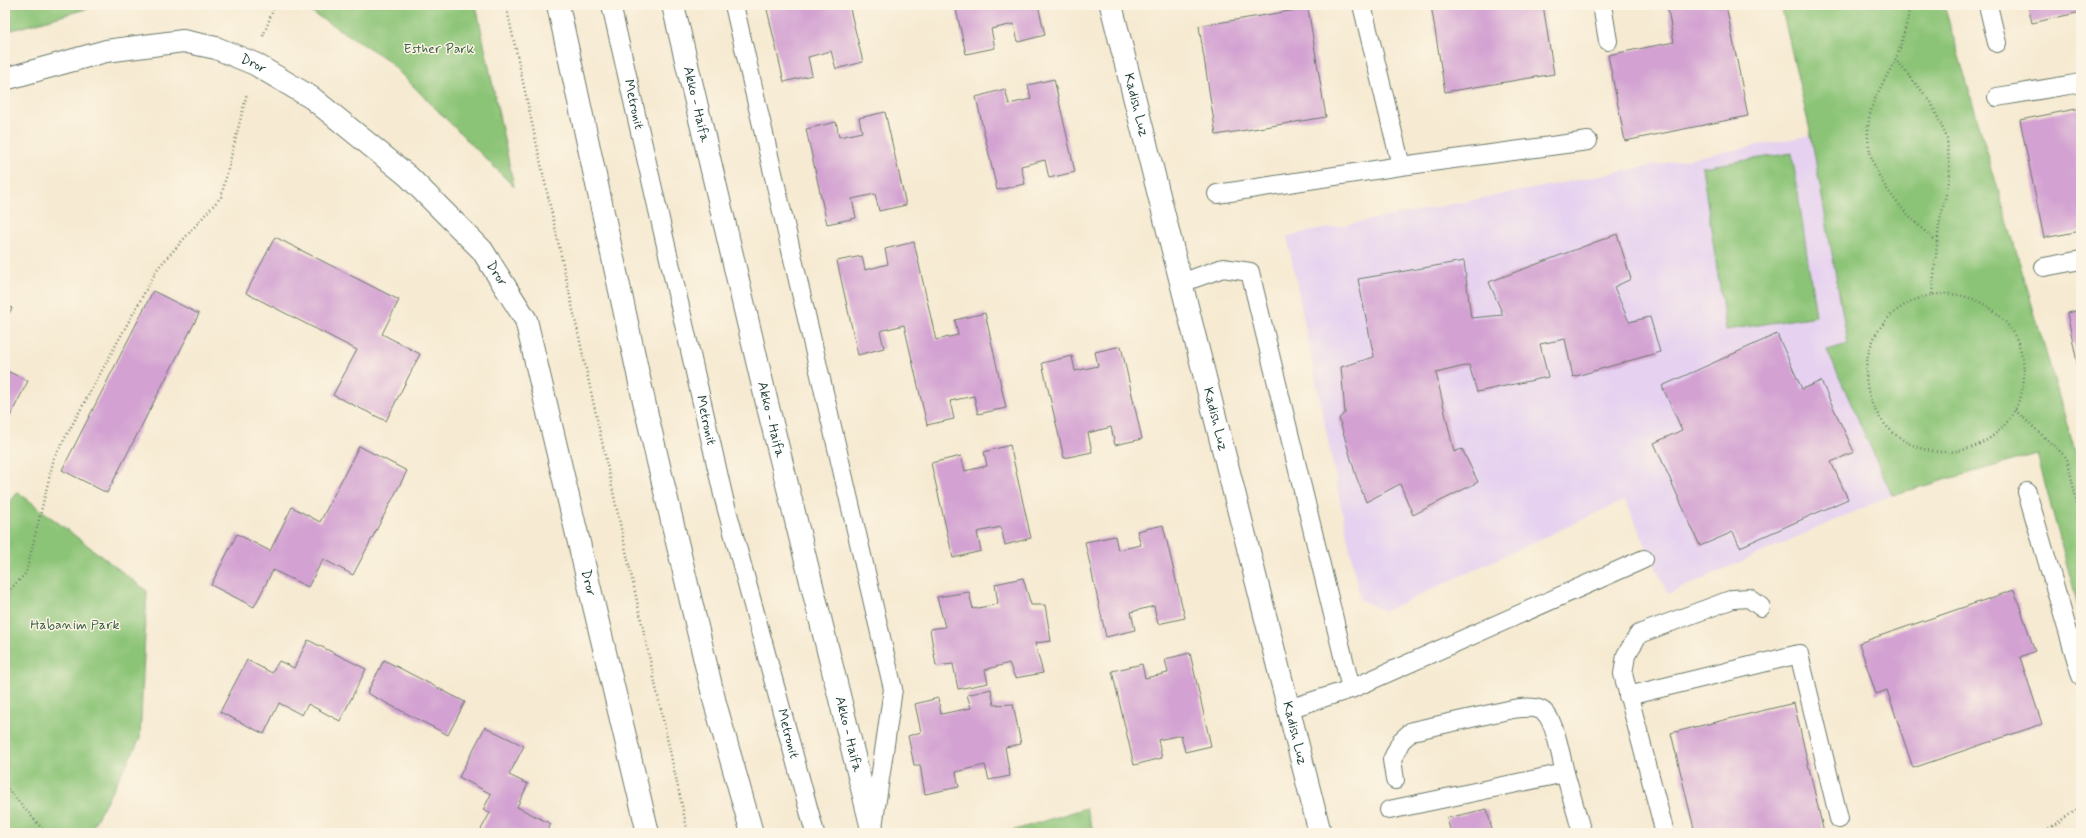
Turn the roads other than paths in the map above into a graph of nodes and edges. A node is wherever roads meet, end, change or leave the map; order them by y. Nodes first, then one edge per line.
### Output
1 (558, 5) edge
2 (611, 5) edge
3 (673, 5) edge
4 (734, 5) edge
5 (1111, 5) edge
6 (1362, 5) edge
7 (1602, 5) edge
8 (1988, 5) edge
9 (1608, 41) dead end
10 (1997, 43) dead end
11 (5, 79) edge
12 (2081, 83) edge
13 (1997, 97) dead end
14 (1588, 140) dead end
15 (1401, 166) junction
16 (1217, 194) dead end
17 (2081, 260) edge
18 (2044, 267) dead end
19 (1181, 283) junction
20 (2027, 492) dead end
21 (1644, 558) dead end
22 (1761, 607) dead end
23 (2081, 676) edge
24 (1351, 689) junction
25 (1628, 696) junction
26 (1288, 708) junction
27 (1565, 773) junction
28 (1396, 780) dead end
29 (1389, 810) dead end
30 (1839, 819) dead end
31 (873, 832) edge
32 (648, 833) edge
33 (752, 833) edge
34 (815, 833) edge
35 (1320, 833) edge
36 (1582, 833) edge
37 (1665, 833) edge

1 - 33 main road
2 - 34 lane, Metronit
3 - 31 main road, Akko - Haifa
4 - 31 lane
5 - 19 main road, Kadish Luz
6 - 15 lane
7 - 9 lane
8 - 10 lane
11 - 32 main road, Dror
12 - 13 lane
14 - 15 lane
15 - 16 lane
17 - 18 lane
19 - 24 lane
19 - 26 main road, Kadish Luz
20 - 23 lane
21 - 24 lane
22 - 25 lane
24 - 26 lane
25 - 30 lane
25 - 37 lane
26 - 35 main road, Kadish Luz
27 - 28 lane
27 - 29 lane
27 - 36 lane

